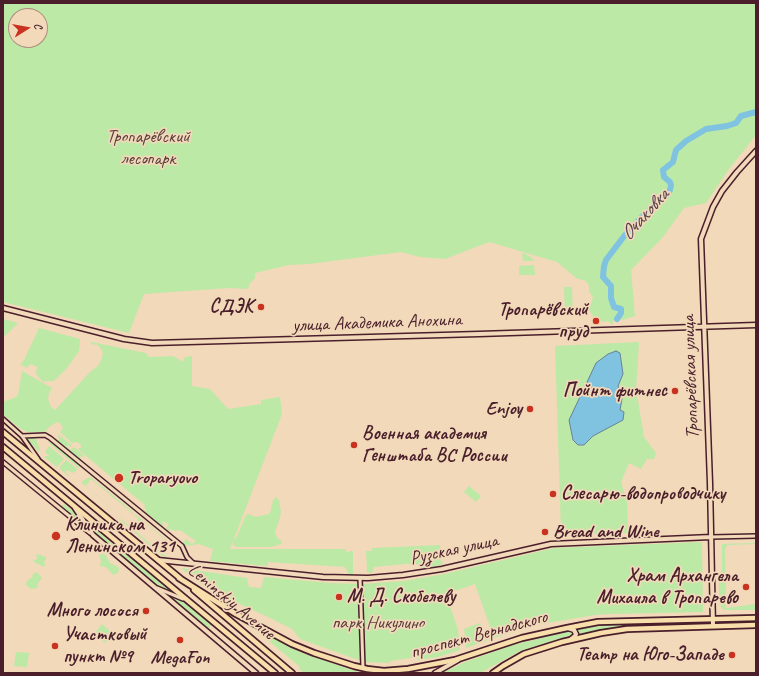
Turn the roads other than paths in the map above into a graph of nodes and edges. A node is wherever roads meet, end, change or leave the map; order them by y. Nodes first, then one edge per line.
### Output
1 (756, 151) edge
2 (3, 308) edge
3 (756, 325) edge
4 (703, 327) junction
5 (3, 419) edge
6 (3, 432) edge
7 (22, 436) junction
8 (3, 447) edge
9 (3, 462) edge
10 (43, 466) junction
11 (73, 505) junction
12 (93, 535) junction
13 (756, 536) edge
14 (711, 537) junction
15 (157, 559) junction
16 (193, 563) junction
17 (179, 578) junction
18 (360, 578) junction
19 (154, 586) junction
20 (188, 600) junction
21 (756, 618) edge
22 (713, 619) junction
23 (756, 625) edge
24 (713, 626) junction
25 (567, 628) junction
26 (570, 640) junction
27 (464, 658) junction
28 (363, 668) junction
29 (256, 673) edge
30 (275, 673) edge
31 (292, 673) edge
32 (436, 673) edge
33 (492, 673) edge

1 - 4 street, Тропарёвская улица
2 - 4 street, улица Академика Анохина
3 - 4 street, улица Академика Анохина
4 - 14 street, Тропарёвская улица
5 - 7 street
6 - 10 main road, Leninskiy Avenue
7 - 10 street
7 - 16 street
8 - 11 main road, Leninskiy Avenue
9 - 12 street
10 - 15 main road, Leninskiy Avenue
11 - 12 street
11 - 20 main road, Leninskiy Avenue
12 - 19 street
13 - 14 street, Рузская улица
14 - 18 street, Рузская улица
14 - 22 street, Тропарёвская улица
15 - 16 street, Рузская улица
15 - 17 main road, Leninskiy Avenue
16 - 18 street, Рузская улица
17 - 28 main road, проспект Вернадского
17 - 31 main road, Leninskiy Avenue
18 - 28 street
19 - 20 street
19 - 29 street
20 - 30 main road, Leninskiy Avenue
21 - 22 main road, проспект Вернадского
22 - 24 street
22 - 25 main road, проспект Вернадского
23 - 24 main road, проспект Вернадского
24 - 26 main road, проспект Вернадского
25 - 26 street
25 - 27 main road, проспект Вернадского
26 - 33 main road, проспект Вернадского
27 - 28 main road, проспект Вернадского
27 - 32 street

